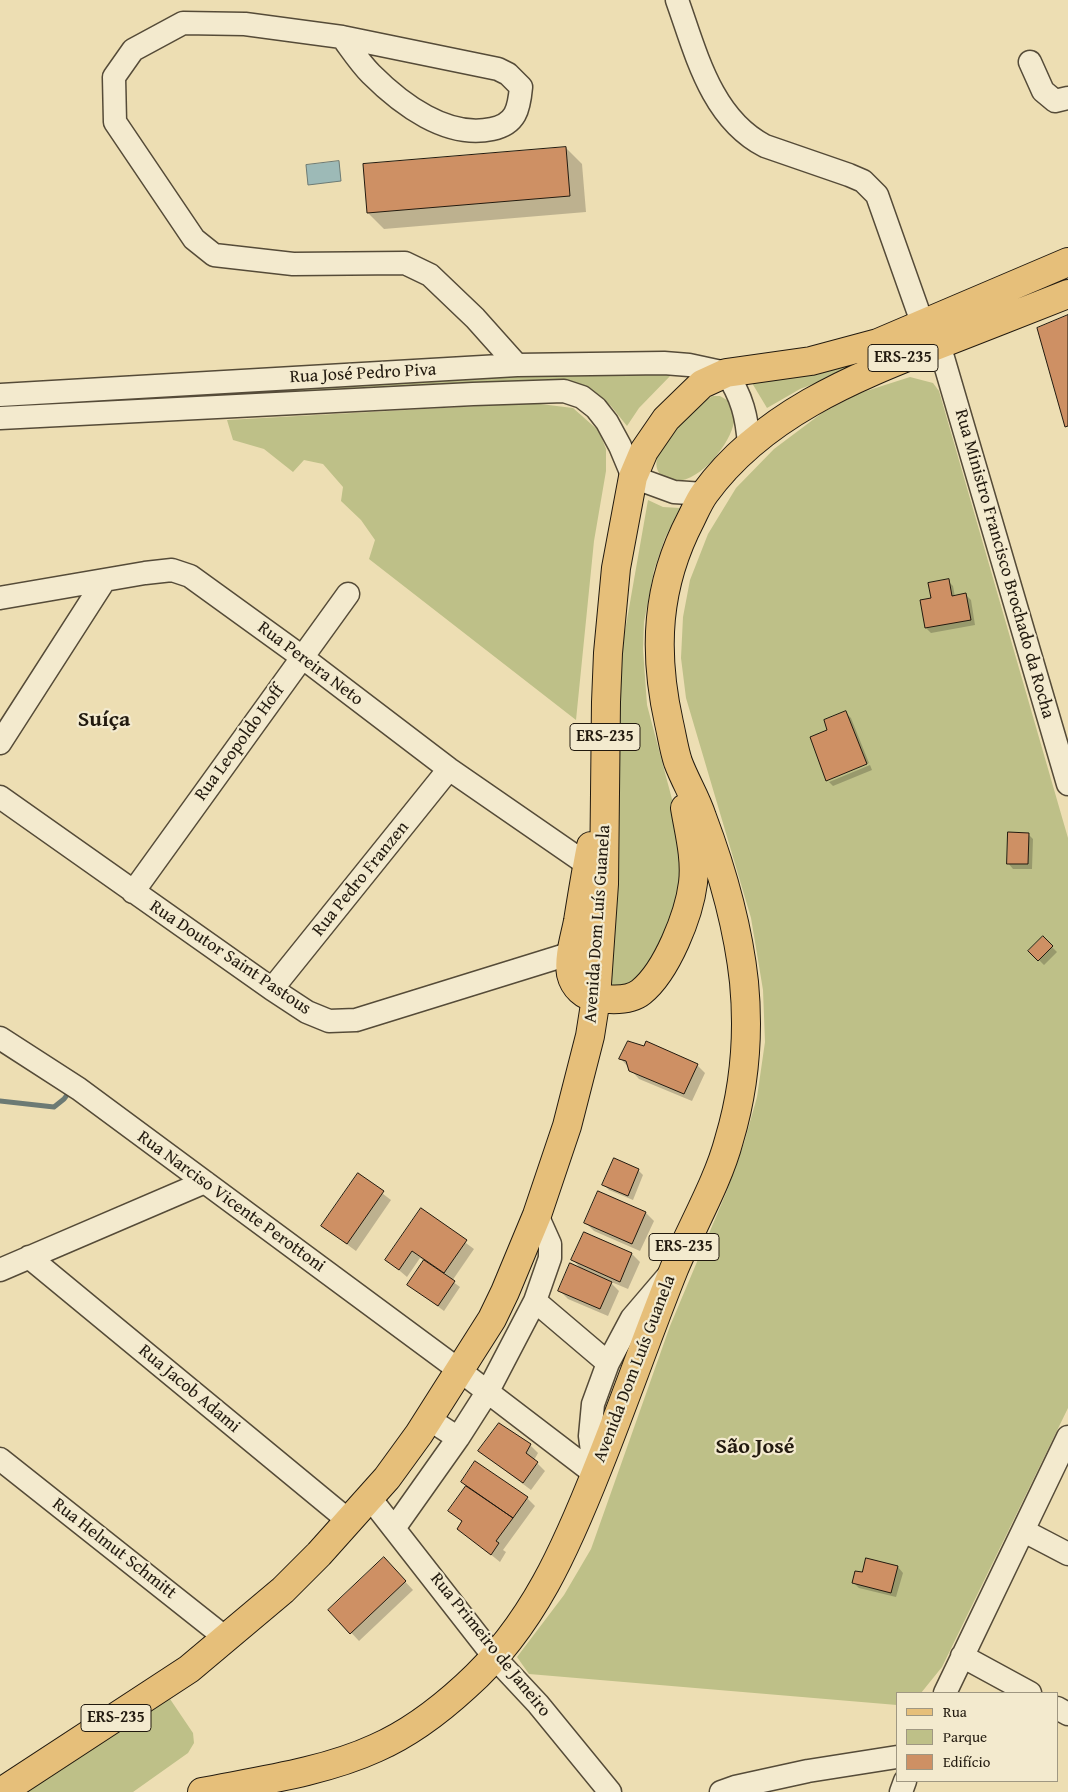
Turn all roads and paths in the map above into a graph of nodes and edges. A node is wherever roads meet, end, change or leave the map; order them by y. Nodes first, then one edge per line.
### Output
1 (677, 0) edge
2 (342, 37) junction
3 (1030, 62) dead end
4 (1068, 98) edge
5 (1068, 262) edge
6 (1068, 294) edge
7 (931, 334) junction
8 (517, 365) junction
9 (726, 374) junction
10 (0, 395) edge
11 (0, 418) edge
12 (748, 445) junction
13 (633, 477) junction
14 (704, 494) junction
15 (104, 581) junction
16 (348, 594) dead end
17 (0, 598) edge
18 (302, 657) junction
19 (0, 743) edge
20 (678, 762) junction
21 (449, 769) junction
22 (604, 781) junction
23 (1068, 784) edge
24 (0, 796) edge
25 (588, 865) junction
26 (133, 892) junction
27 (572, 953) junction
28 (272, 990) junction
29 (596, 998) junction
30 (0, 1038) edge
31 (204, 1182) junction
32 (537, 1215) junction
33 (29, 1257) junction
34 (0, 1270) edge
35 (674, 1270) junction
36 (535, 1301) junction
37 (608, 1363) junction
38 (460, 1370) junction
39 (488, 1391) junction
40 (429, 1419) junction
41 (1068, 1437) edge
42 (458, 1438) junction
43 (0, 1459) edge
44 (595, 1474) junction
45 (370, 1498) junction
46 (349, 1521) junction
47 (395, 1527) junction
48 (1024, 1531) junction
49 (1068, 1554) edge
50 (227, 1639) junction
51 (962, 1656) junction
52 (495, 1658) junction
53 (945, 1692) edge
54 (1028, 1692) edge
55 (896, 1757) edge
56 (1, 1792) edge
57 (202, 1792) edge
58 (610, 1792) edge
59 (721, 1792) edge

1 - 7 street, Rua Ministro Francisco Brochado da Rocha
2 - 2 street
2 - 8 street
3 - 4 street
5 - 7 main road, ERS-235
6 - 7 main road, ERS-235
7 - 9 main road, ERS-235
7 - 12 main road, ERS-235
7 - 23 street, Rua Ministro Francisco Brochado da Rocha
8 - 9 street, Rua José Pedro Piva
8 - 10 street, Rua José Pedro Piva
9 - 12 street
9 - 13 main road, Avenida Dom Luís Guanela / ERS-235
11 - 13 street, Rua José Pedro Piva
12 - 14 main road, Avenida Dom Luís Guanela / ERS-235
13 - 14 street
13 - 22 main road, Avenida Dom Luís Guanela / ERS-235
14 - 20 main road, Avenida Dom Luís Guanela / ERS-235
15 - 17 street, Rua Pereira Neto
15 - 18 street, Rua Pereira Neto
15 - 19 street
16 - 18 street, Rua Leopoldo Hoff
18 - 21 street, Rua Pereira Neto
18 - 26 street, Rua Leopoldo Hoff
20 - 29 main road
20 - 35 main road, Avenida Dom Luís Guanela / ERS-235
21 - 25 street, Rua Pereira Neto
21 - 28 street, Rua Pedro Franzen
22 - 25 main road
22 - 29 main road, Avenida Dom Luís Guanela / ERS-235
24 - 26 street, Rua Doutor Saint Pastous
25 - 27 main road
26 - 28 street, Rua Doutor Saint Pastous
27 - 28 street, Rua Doutor Saint Pastous
27 - 29 main road
29 - 32 main road, Avenida Dom Luís Guanela / ERS-235
30 - 31 street, Rua Narciso Vicente Perottoni
31 - 33 street
31 - 38 street, Rua Narciso Vicente Perottoni
32 - 36 street
32 - 38 main road, Avenida Dom Luís Guanela / ERS-235
33 - 34 street
33 - 46 street, Rua Jacob Adami
35 - 37 street
35 - 44 main road, Avenida Dom Luís Guanela / ERS-235
36 - 37 street
36 - 39 street
37 - 44 street
38 - 39 street, Rua Narciso Vicente Perottoni
38 - 40 main road, Avenida Dom Luís Guanela / ERS-235
39 - 42 street
39 - 44 street, Rua Narciso Vicente Perottoni
40 - 42 street
40 - 45 main road, Avenida Dom Luís Guanela / ERS-235
41 - 48 street
42 - 47 street
43 - 50 street, Rua Helmut Schmitt
44 - 52 main road, Avenida Dom Luís Guanela / ERS-235
45 - 46 main road, Avenida Dom Luís Guanela / ERS-235
45 - 47 street, Rua Primeiro de Janeiro
46 - 50 main road, Avenida Dom Luís Guanela / ERS-235
47 - 52 street, Rua Primeiro de Janeiro
48 - 49 street
48 - 51 street
50 - 56 main road, Avenida Dom Luís Guanela / ERS-235
51 - 53 street
51 - 54 street
52 - 57 main road, Avenida Dom Luís Guanela / ERS-235
52 - 58 street, Rua Primeiro de Janeiro
55 - 59 street

